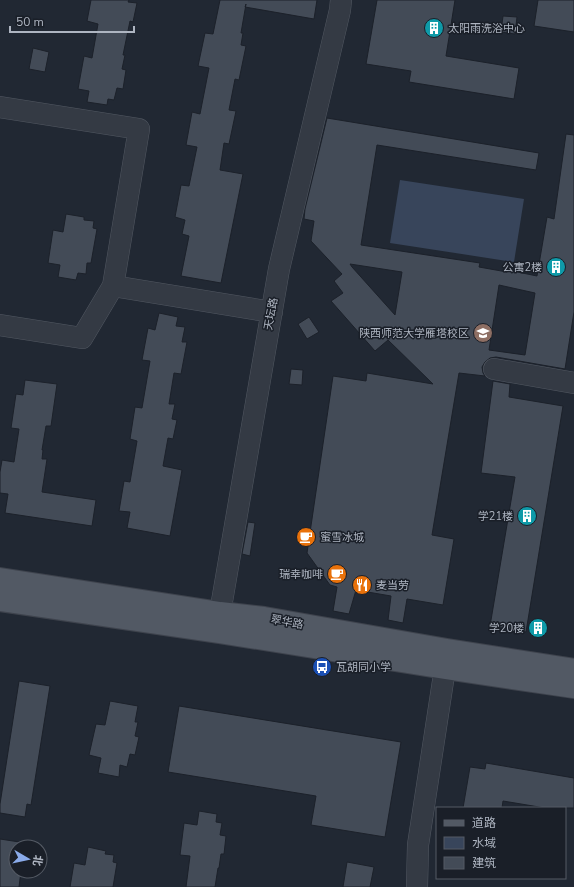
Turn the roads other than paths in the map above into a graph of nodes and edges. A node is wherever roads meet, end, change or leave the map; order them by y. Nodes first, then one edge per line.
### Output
1 (341, 5) edge
2 (0, 107) edge
3 (113, 286) junction
4 (272, 312) junction
5 (0, 325) edge
6 (494, 369) dead end
7 (574, 383) edge
8 (0, 579) edge
9 (0, 600) edge
10 (220, 622) junction
11 (445, 668) junction
12 (574, 670) edge
13 (574, 687) edge
14 (417, 887) edge

1 - 4 street, 天坛路
2 - 3 street
3 - 4 street
3 - 5 street
4 - 10 street, 天坛路
6 - 7 street
8 - 10 main road, 翠华路
9 - 10 main road, 翠华路
10 - 11 main road, 翠华路
10 - 12 main road, 翠华路
11 - 13 main road, 翠华路
11 - 14 street

